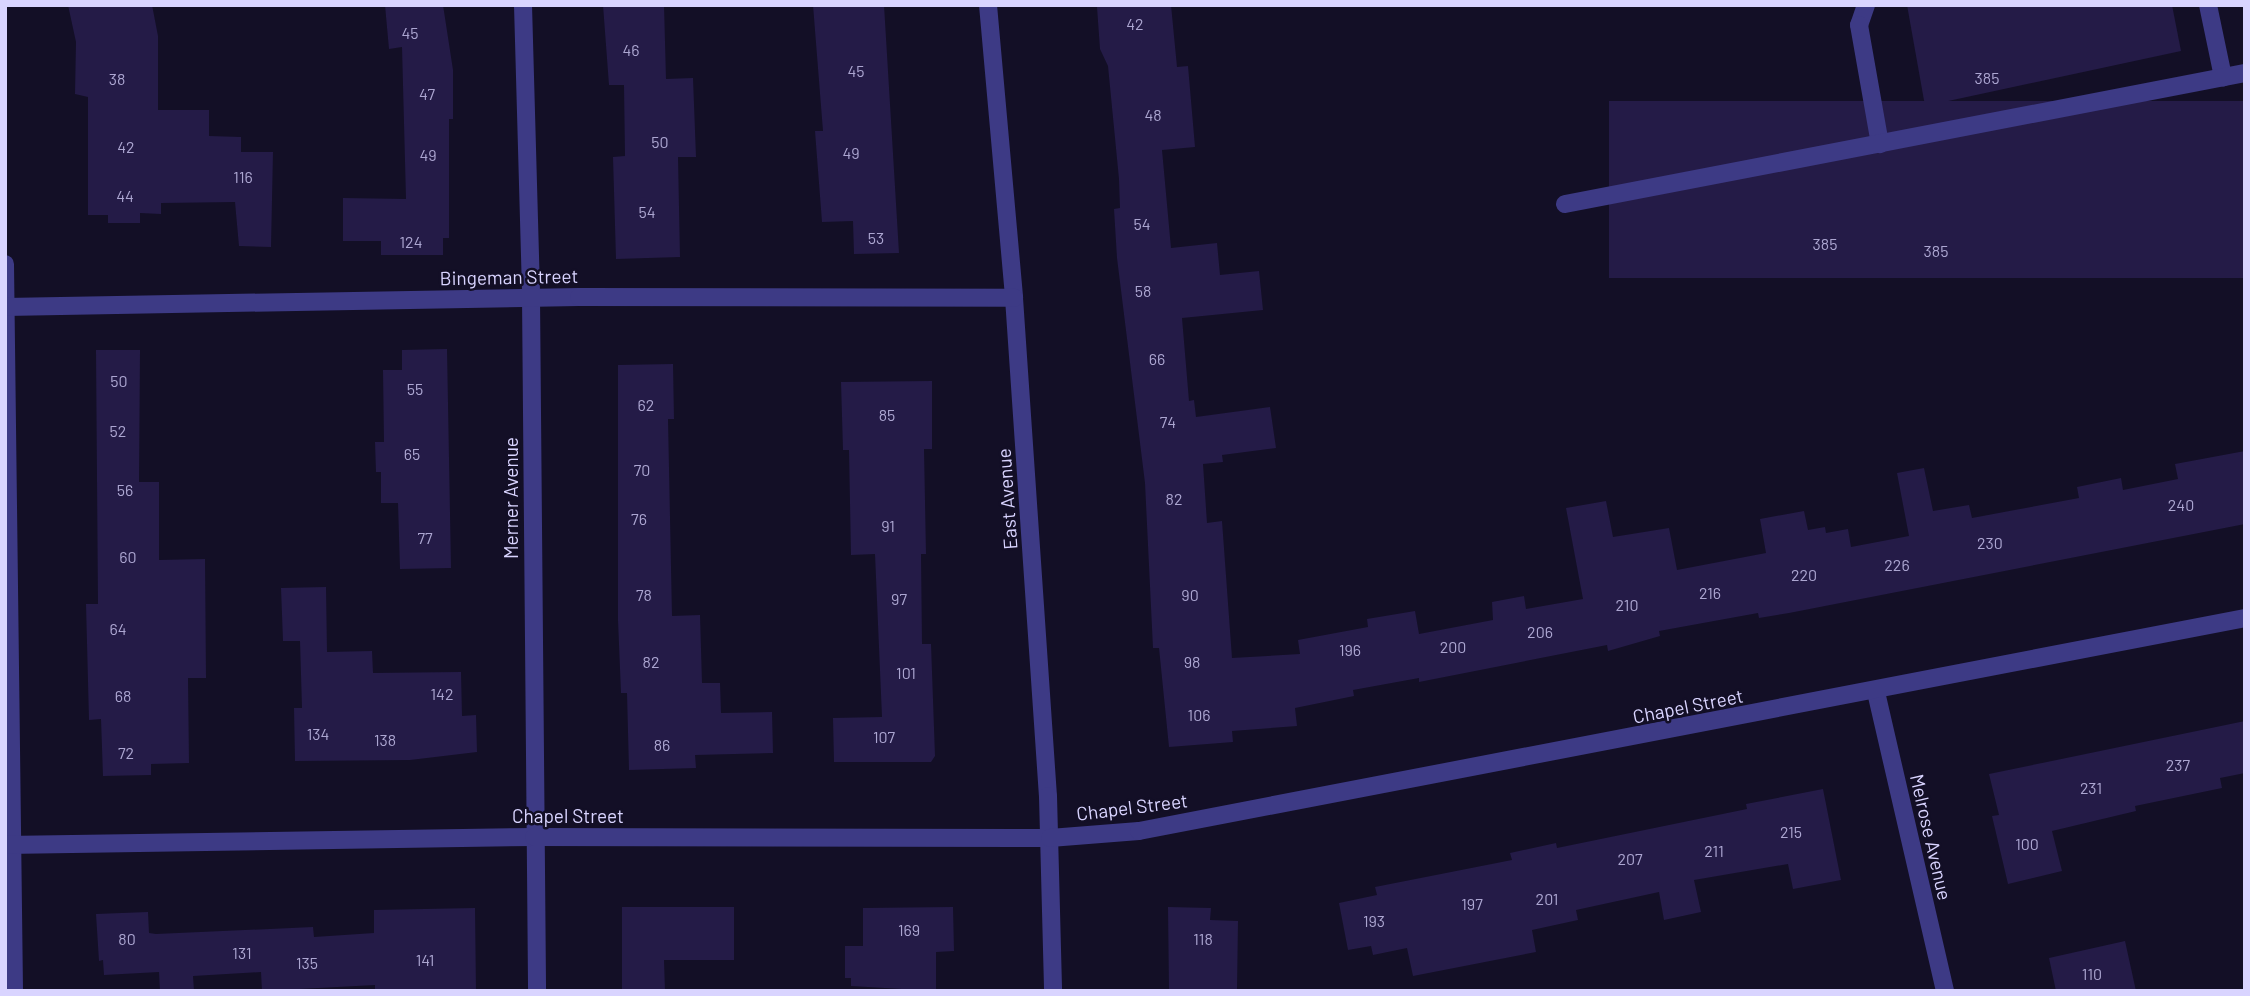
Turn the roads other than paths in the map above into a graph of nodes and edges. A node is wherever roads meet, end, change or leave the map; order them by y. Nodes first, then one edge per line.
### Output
1 (523, 5) edge
2 (988, 5) edge
3 (1866, 5) edge
4 (2208, 5) edge
5 (2245, 73) edge
6 (2222, 77) junction
7 (1880, 144) junction
8 (1565, 204) dead end
9 (5, 264) edge
10 (531, 298) junction
11 (1014, 298) junction
12 (6, 307) edge
13 (2245, 618) edge
14 (1876, 692) junction
15 (534, 836) junction
16 (1050, 838) junction
17 (9, 845) edge
18 (14, 991) edge
19 (537, 991) edge
20 (1053, 991) edge
21 (1945, 991) edge

1 - 10 street, Merner Avenue
2 - 11 street, East Avenue
3 - 7 street
4 - 6 street
5 - 6 street
6 - 7 street
7 - 8 street
9 - 12 street
10 - 11 street, Bingeman Street
10 - 12 street, Bingeman Street
10 - 15 street, Merner Avenue
11 - 16 street, East Avenue
12 - 17 street
13 - 14 street, Chapel Street
14 - 16 street, Chapel Street
14 - 21 street, Melrose Avenue
15 - 16 street, Chapel Street
15 - 17 street, Chapel Street
15 - 19 street, Merner Avenue
16 - 20 street, East Avenue
17 - 18 street

